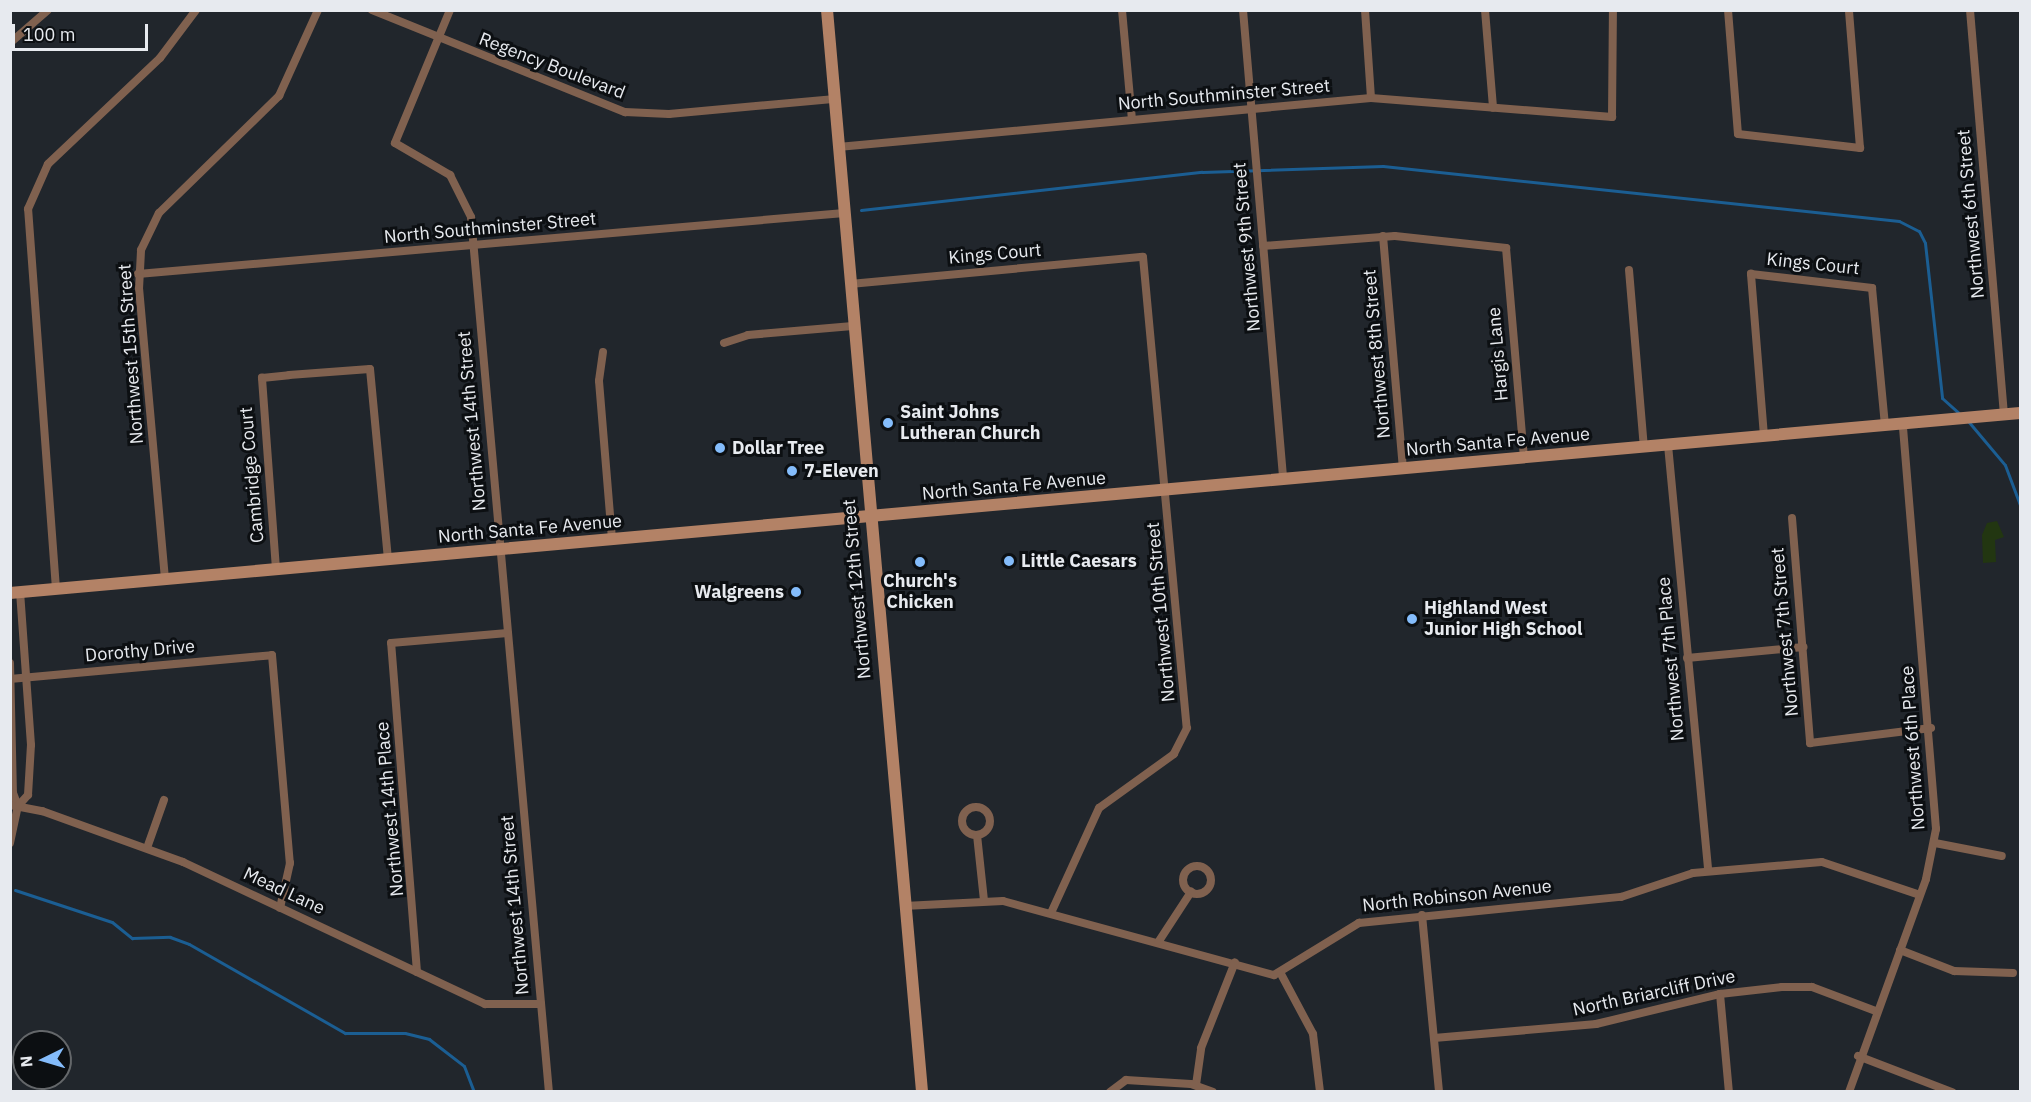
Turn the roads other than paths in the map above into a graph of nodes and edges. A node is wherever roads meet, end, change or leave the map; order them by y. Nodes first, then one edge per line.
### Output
1 (48, 10) edge
2 (196, 10) edge
3 (318, 10) edge
4 (372, 10) edge
5 (450, 10) edge
6 (827, 10) edge
7 (1122, 10) edge
8 (1243, 10) edge
9 (1365, 10) edge
10 (1485, 10) edge
11 (1613, 10) edge
12 (1728, 10) edge
13 (1849, 10) edge
14 (1970, 10) edge
15 (438, 38) junction
16 (10, 43) edge
17 (1371, 98) junction
18 (835, 99) junction
19 (1493, 108) junction
20 (1252, 110) junction
21 (1132, 120) junction
22 (838, 147) junction
23 (844, 213) junction
24 (1383, 236) junction
25 (473, 246) junction
26 (1263, 246) junction
27 (1143, 257) joint
28 (1629, 270) dead end
29 (138, 274) junction
30 (850, 284) junction
31 (853, 326) junction
32 (724, 343) dead end
33 (603, 352) dead end
34 (2020, 413) edge
35 (2004, 414) junction
36 (1903, 424) junction
37 (1885, 425) junction
38 (1764, 436) junction
39 (1668, 445) junction
40 (1644, 447) junction
41 (1524, 458) junction
42 (1403, 469) junction
43 (1283, 480) junction
44 (1165, 491) junction
45 (869, 518) junction
46 (1792, 518) dead end
47 (612, 540) junction
48 (501, 550) junction
49 (388, 559) junction
50 (276, 569) junction
51 (165, 579) junction
52 (56, 589) junction
53 (15, 593) edge
54 (508, 633) junction
55 (1803, 647) junction
56 (1687, 657) junction
57 (10, 663) edge
58 (27, 678) junction
59 (11, 679) edge
60 (1930, 728) junction
61 (164, 800) dead end
62 (14, 806) edge
63 (977, 835) dead end
64 (10, 843) edge
65 (1935, 843) junction
66 (147, 848) junction
67 (2002, 856) dead end
68 (1708, 871) junction
69 (1191, 892) dead end
70 (1920, 895) junction
71 (984, 900) junction
72 (904, 906) junction
73 (280, 908) junction
74 (1051, 913) junction
75 (1422, 915) junction
76 (1159, 941) junction
77 (1900, 950) junction
78 (1235, 962) junction
79 (417, 972) junction
80 (2013, 973) dead end
81 (1281, 974) junction
82 (1719, 994) junction
83 (541, 1004) junction
84 (1876, 1011) junction
85 (1434, 1038) junction
86 (1858, 1056) junction
87 (1196, 1085) junction
88 (549, 1092) edge
89 (922, 1092) edge
90 (1110, 1092) edge
91 (1213, 1092) edge
92 (1320, 1092) edge
93 (1439, 1092) edge
94 (1729, 1092) edge
95 (1849, 1092) edge
96 (1952, 1092) edge

1 - 16 street
2 - 52 street
3 - 29 street, Northwest 15th Street
4 - 15 street, Regency Boulevard
5 - 15 street, Northwest 14th Street
6 - 18 main road, Northwest 12th Street
7 - 21 street
8 - 20 street, Northwest 9th Street
9 - 17 street
10 - 19 street
11 - 19 street, North Southminster Street
12 - 13 street
14 - 35 street, Northwest 6th Street
15 - 18 street, Regency Boulevard
15 - 25 street, Northwest 14th Street
17 - 19 street, North Southminster Street
17 - 20 street, North Southminster Street
18 - 22 main road, Northwest 12th Street
20 - 21 street, North Southminster Street
20 - 26 street, Northwest 9th Street
21 - 22 street, North Southminster Street
22 - 23 main road, Northwest 12th Street
23 - 25 street, North Southminster Street
23 - 30 main road, Northwest 12th Street
24 - 26 street
24 - 41 street, Hargis Lane
24 - 42 street, Northwest 8th Street
25 - 29 street, North Southminster Street
25 - 48 street, Northwest 14th Street
26 - 43 street, Northwest 9th Street
27 - 30 street, Kings Court
27 - 44 street, Northwest 10th Street
28 - 40 street
29 - 51 street, Northwest 15th Street
30 - 31 main road, Northwest 12th Street
31 - 32 street
31 - 45 main road, Northwest 12th Street
33 - 47 street
34 - 35 main road, North Santa Fe Avenue
35 - 36 main road, North Santa Fe Avenue
36 - 37 main road, North Santa Fe Avenue
36 - 60 street, Northwest 6th Place
37 - 38 main road, North Santa Fe Avenue
37 - 38 street, Kings Court
38 - 39 main road, North Santa Fe Avenue
39 - 40 main road, North Santa Fe Avenue
39 - 56 street, Northwest 7th Place
40 - 41 main road, North Santa Fe Avenue
41 - 42 main road, North Santa Fe Avenue
42 - 43 main road, North Santa Fe Avenue
43 - 44 main road, North Santa Fe Avenue
44 - 45 main road, North Santa Fe Avenue
44 - 74 street, Northwest 10th Street
45 - 47 main road, North Santa Fe Avenue
45 - 72 main road, Northwest 12th Street
46 - 55 street, Northwest 7th Street
47 - 48 main road, North Santa Fe Avenue
48 - 49 main road, North Santa Fe Avenue
48 - 54 street, Northwest 14th Street
49 - 50 main road, North Santa Fe Avenue
49 - 50 street, Cambridge Court
50 - 51 main road, North Santa Fe Avenue
51 - 52 main road, North Santa Fe Avenue
52 - 53 main road, North Santa Fe Avenue
53 - 58 street
54 - 79 street, Northwest 14th Place
54 - 83 street, Northwest 14th Street
55 - 56 street
55 - 60 street, Northwest 7th Street
56 - 68 street, Northwest 7th Place
57 - 59 street
58 - 59 street, Dorothy Drive
58 - 62 street
58 - 73 street, Dorothy Drive
59 - 62 street
60 - 65 street, Northwest 6th Place
61 - 66 street
62 - 64 street
62 - 66 street, Mead Lane
63 - 71 street
65 - 67 street
65 - 70 street, Northwest 6th Place
66 - 73 street, Mead Lane
68 - 70 street, North Robinson Avenue
68 - 75 street, North Robinson Avenue
69 - 76 street
70 - 77 street, Northwest 6th Place
71 - 72 street
71 - 74 street
72 - 89 main road, Northwest 12th Street
73 - 79 street, Mead Lane
74 - 76 street
75 - 81 street, North Robinson Avenue
75 - 85 street
76 - 78 street
77 - 80 street
77 - 84 street, Northwest 6th Place
78 - 81 street
78 - 87 street
79 - 83 street, Mead Lane
81 - 92 street
82 - 84 street, North Briarcliff Drive
82 - 85 street, North Briarcliff Drive
82 - 94 street
83 - 88 street, Northwest 14th Street
84 - 86 street, Northwest 6th Place
85 - 93 street
86 - 95 street, Northwest 6th Place
86 - 96 street
87 - 90 street
87 - 91 street

